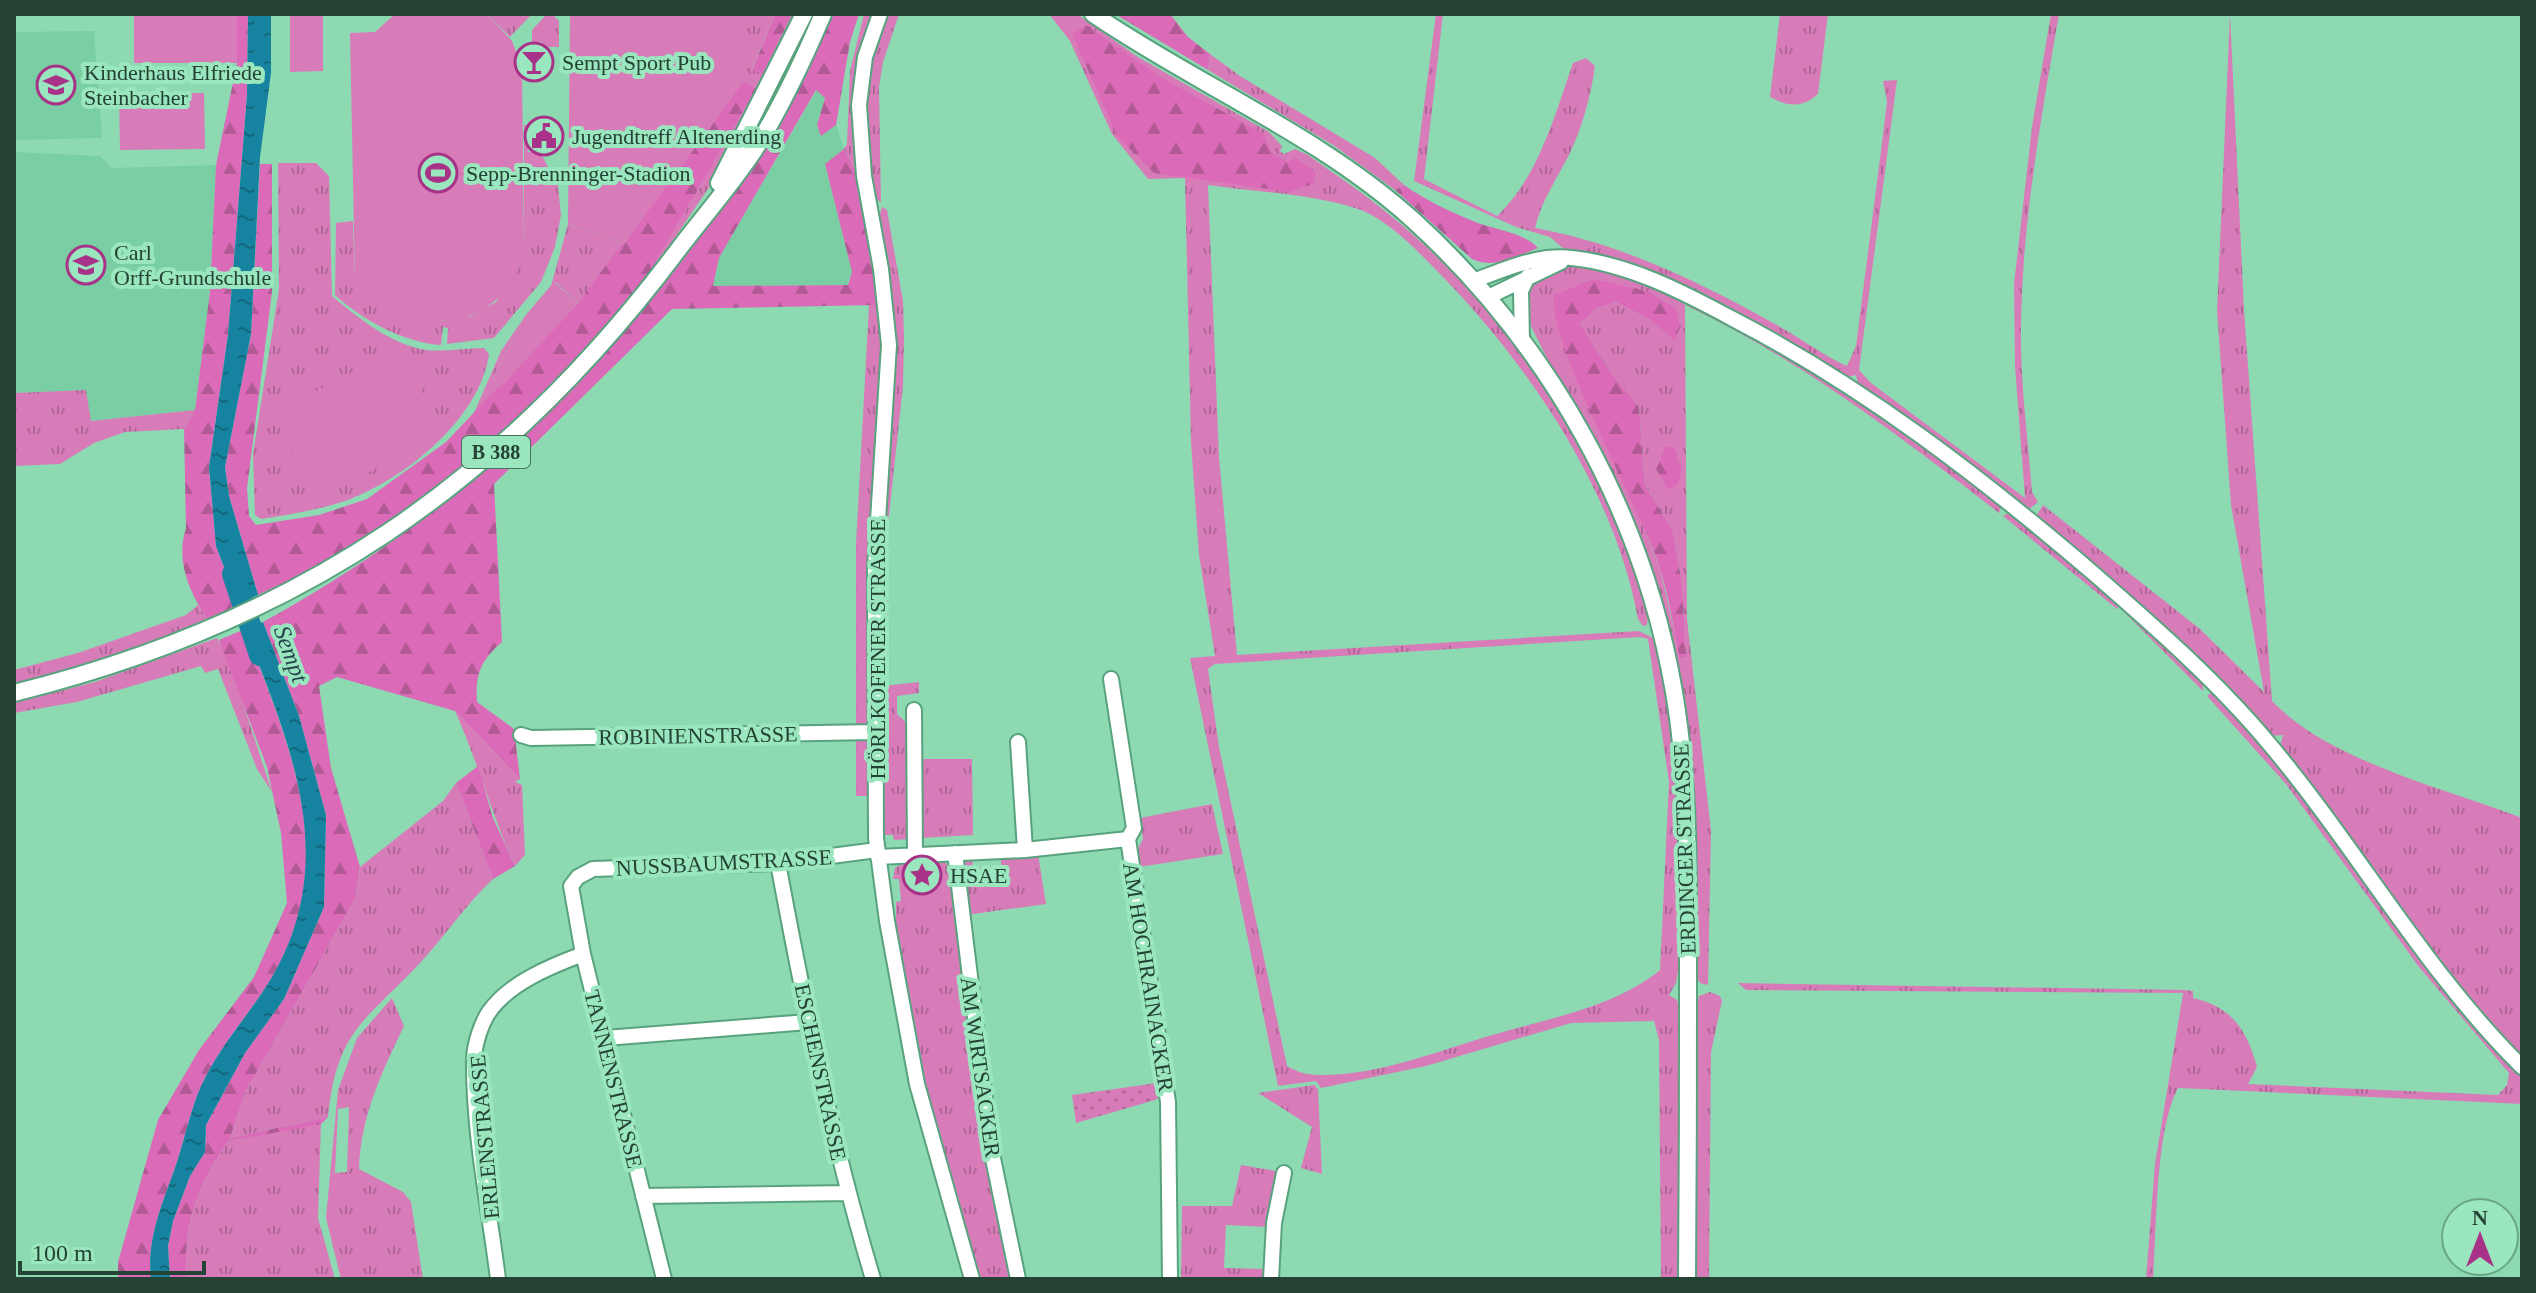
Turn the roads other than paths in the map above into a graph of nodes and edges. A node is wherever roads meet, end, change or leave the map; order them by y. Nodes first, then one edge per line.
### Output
1 (804, 14) edge
2 (823, 14) edge
3 (880, 14) edge
4 (1093, 14) edge
5 (694, 230) junction
6 (1576, 258) junction
7 (1529, 275) junction
8 (1473, 281) junction
9 (1488, 297) junction
10 (1522, 339) junction
11 (1111, 679) dead end
12 (14, 693) edge
13 (914, 710) dead end
14 (875, 732) junction
15 (521, 735) dead end
16 (1018, 742) dead end
17 (1128, 839) junction
18 (1025, 850) junction
19 (955, 853) junction
20 (878, 854) junction
21 (915, 855) junction
22 (778, 863) junction
23 (574, 880) joint
24 (583, 954) junction
25 (808, 1022) junction
26 (605, 1038) junction
27 (2522, 1067) edge
28 (1284, 1173) dead end
29 (847, 1193) junction
30 (643, 1196) junction
31 (498, 1279) edge
32 (664, 1279) edge
33 (873, 1279) edge
34 (972, 1279) edge
35 (1018, 1279) edge
36 (1170, 1279) edge
37 (1271, 1279) edge
38 (1687, 1279) edge

1 - 5 main road, B 388
2 - 5 main road, B 388
3 - 14 street, HÖRLKOFENER STRASSE
4 - 8 main road, ERDINGER STRASSE
5 - 12 main road, B 388
6 - 7 street
6 - 8 street
6 - 27 street
7 - 9 street
7 - 10 street
8 - 9 main road, ERDINGER STRASSE
9 - 10 main road, ERDINGER STRASSE
10 - 38 main road, ERDINGER STRASSE
11 - 17 street, AM HOCHRAINACKER
13 - 21 street
14 - 15 street, ROBINIENSTRASSE
14 - 20 street, HÖRLKOFENER STRASSE
16 - 18 street
17 - 18 street, NUSSBAUMSTRASSE
17 - 36 street, AM HOCHRAINACKER
18 - 19 street, NUSSBAUMSTRASSE
19 - 21 street, NUSSBAUMSTRASSE
19 - 35 street, AM WIRTSACKER
20 - 21 street, NUSSBAUMSTRASSE
20 - 22 street, NUSSBAUMSTRASSE
20 - 34 street, HÖRLKOFENER STRASSE
22 - 23 street, NUSSBAUMSTRASSE
22 - 25 street, ESCHENSTRASSE
23 - 24 street, TANNENSTRASSE
24 - 26 street, TANNENSTRASSE
24 - 31 street, ERLENSTRASSE
25 - 26 street
25 - 29 street, ESCHENSTRASSE
26 - 30 street, TANNENSTRASSE
28 - 37 street
29 - 30 street
29 - 33 street, ESCHENSTRASSE
30 - 32 street, TANNENSTRASSE

